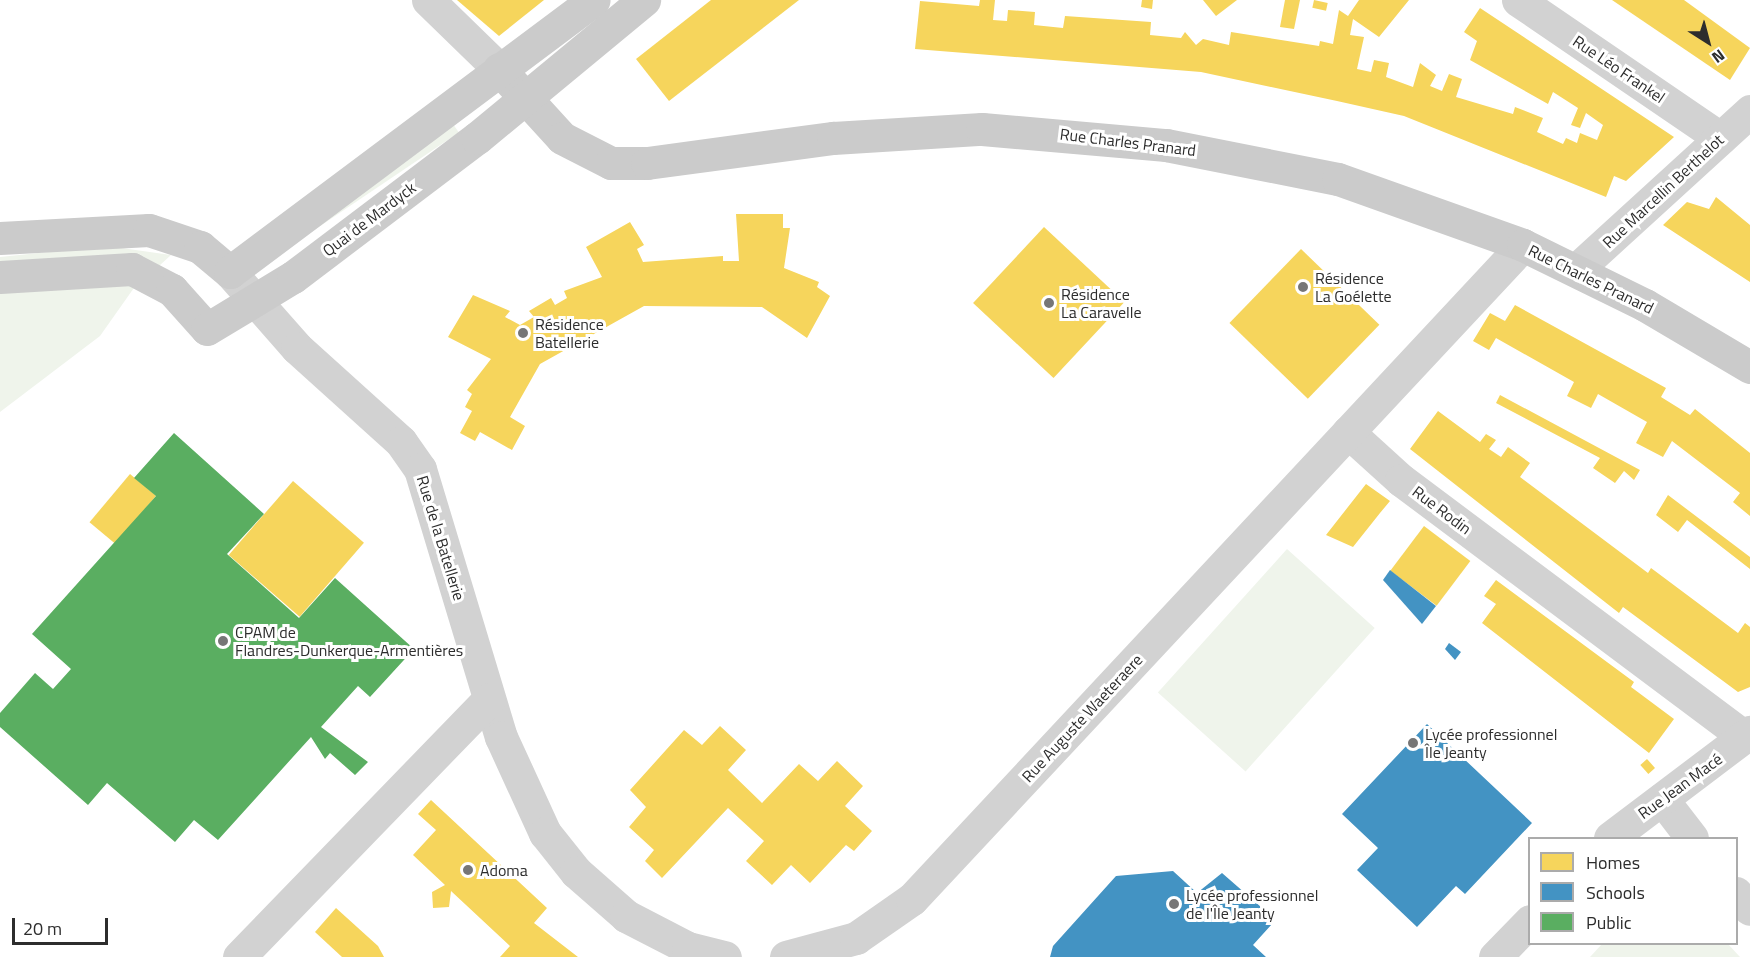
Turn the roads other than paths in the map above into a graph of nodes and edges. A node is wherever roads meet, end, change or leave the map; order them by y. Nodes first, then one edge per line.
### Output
1 (428, 0) edge
2 (594, 0) edge
3 (644, 0) edge
4 (1518, 0) edge
5 (498, 69) junction
6 (522, 98) junction
7 (1750, 111) edge
8 (1720, 138) junction
9 (0, 238) edge
10 (1523, 245) junction
11 (1576, 270) junction
12 (230, 272) junction
13 (0, 277) edge
14 (256, 301) junction
15 (1750, 367) edge
16 (1348, 432) junction
17 (489, 699) junction
18 (1747, 734) edge
19 (1662, 799) junction
20 (1611, 837) edge
21 (1691, 837) edge
22 (1738, 894) edge
23 (1750, 909) edge
24 (1528, 923) edge
25 (239, 957) edge
26 (725, 957) edge
27 (786, 957) edge
28 (1495, 957) edge

1 - 5 street
2 - 5 street
3 - 6 street, Quai de Mardyck
4 - 8 street, Rue Léo Frankel
5 - 6 street, Rue Charles Pranard
5 - 12 street
6 - 10 street, Rue Charles Pranard
6 - 14 street, Quai de Mardyck
7 - 8 street, Rue Marcellin Berthelot
8 - 11 street, Rue Marcellin Berthelot
9 - 12 street
10 - 11 street, Rue Charles Pranard
10 - 16 street
11 - 15 street, Rue Charles Pranard
12 - 14 street, Rue de la Batellerie
13 - 14 street, Quai de Mardyck
14 - 17 street, Rue de la Batellerie
16 - 18 street, Rue Rodin
16 - 27 street, Rue Auguste Waeteraere
17 - 25 street
17 - 26 street
18 - 19 street, Rue Jean Macé
19 - 20 street, Rue Jean Macé
19 - 21 street
22 - 23 street
24 - 28 street

